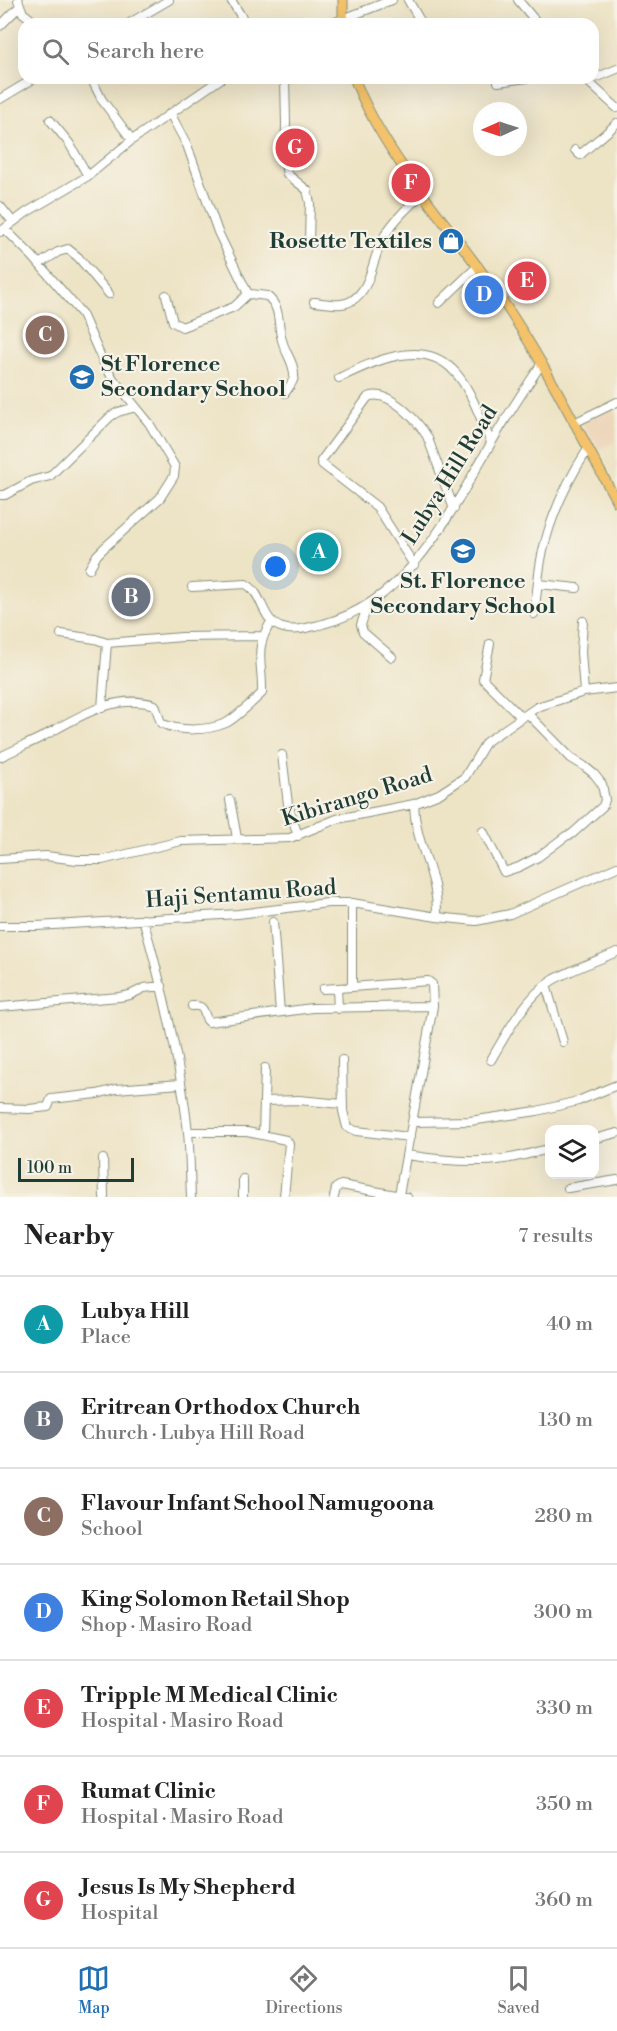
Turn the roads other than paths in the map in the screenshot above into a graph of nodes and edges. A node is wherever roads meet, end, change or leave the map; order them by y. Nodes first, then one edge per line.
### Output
1 (169, 0) edge
2 (231, 0) edge
3 (343, 0) edge
4 (392, 0) edge
5 (408, 0) edge
6 (518, 0) edge
7 (18, 3) edge
8 (28, 18) edge
9 (138, 18) edge
10 (242, 18) edge
11 (343, 18) edge
12 (350, 18) edge
13 (418, 18) edge
14 (533, 18) edge
15 (0, 26) edge
16 (617, 69) edge
17 (599, 75) edge
18 (25, 84) edge
19 (94, 84) edge
20 (213, 84) edge
21 (285, 84) edge
22 (357, 84) edge
23 (591, 84) edge
24 (0, 99) edge
25 (617, 108) edge
26 (170, 113) junction
27 (50, 120) dead end
28 (617, 123) edge
29 (132, 140) junction
30 (575, 150) dead end
31 (88, 176) junction
32 (423, 193) junction
33 (0, 206) edge
34 (14, 222) junction
35 (2, 230) edge
36 (309, 242) dead end
37 (39, 264) junction
38 (478, 266) junction
39 (109, 294) dead end
40 (248, 294) junction
41 (165, 295) dead end
42 (314, 302) dead end
43 (439, 303) dead end
44 (542, 363) junction
45 (339, 378) dead end
46 (285, 393) dead end
47 (617, 402) edge
48 (136, 407) junction
49 (574, 423) junction
50 (491, 442) junction
51 (588, 449) junction
52 (0, 495) edge
53 (617, 502) edge
54 (454, 509) junction
55 (414, 565) junction
56 (89, 569) dead end
57 (538, 584) junction
58 (192, 587) dead end
59 (577, 588) dead end
60 (369, 604) junction
61 (534, 615) dead end
62 (583, 621) dead end
63 (271, 622) junction
64 (61, 634) dead end
65 (262, 636) junction
66 (107, 643) junction
67 (490, 644) dead end
68 (392, 657) dead end
69 (617, 688) edge
70 (584, 692) junction
71 (102, 708) junction
72 (525, 716) junction
73 (282, 755) dead end
74 (0, 757) edge
75 (230, 801) dead end
76 (414, 804) junction
77 (483, 831) dead end
78 (298, 836) junction
79 (237, 838) junction
80 (0, 860) edge
81 (617, 867) edge
82 (352, 903) junction
83 (437, 917) junction
84 (143, 919) junction
85 (273, 922) dead end
86 (0, 926) edge
87 (617, 952) edge
88 (546, 985) junction
89 (162, 986) junction
90 (352, 987) junction
91 (338, 988) junction
92 (323, 989) dead end
93 (192, 1006) dead end
94 (433, 1006) junction
95 (0, 1007) edge
96 (338, 1009) junction
97 (279, 1012) junction
98 (563, 1042) dead end
99 (342, 1060) dead end
100 (491, 1060) dead end
101 (265, 1068) dead end
102 (180, 1084) junction
103 (617, 1085) edge
104 (265, 1101) junction
105 (342, 1104) junction
106 (0, 1108) edge
107 (413, 1122) junction
108 (188, 1132) junction
109 (617, 1133) edge
110 (263, 1134) junction
111 (410, 1137) junction
112 (599, 1138) edge
113 (545, 1150) edge
114 (407, 1155) junction
115 (103, 1159) dead end
116 (243, 1179) dead end
117 (617, 1180) edge
118 (568, 1188) dead end
119 (403, 1196) edge
120 (104, 1197) edge
121 (191, 1197) edge
122 (243, 1197) edge
123 (284, 1197) edge
124 (334, 1197) edge

1 - 9 street
2 - 10 street
3 - 11 main road
4 - 12 street
5 - 13 street
6 - 14 street
7 - 8 street
7 - 15 street
16 - 17 street
18 - 24 street
19 - 29 street
20 - 26 street
21 - 36 street
22 - 32 main road
23 - 25 street
26 - 29 street
26 - 40 street
27 - 31 street
28 - 30 street
29 - 31 street
31 - 34 street
32 - 38 main road
32 - 42 street
33 - 34 street
34 - 35 street
35 - 37 street
37 - 39 street
37 - 48 street
38 - 43 street
38 - 44 main road
40 - 41 street
40 - 46 street
44 - 49 main road
44 - 50 street, Lubya Hill Road
45 - 50 street
47 - 49 street
48 - 52 street
48 - 56 street
49 - 51 main road
50 - 54 street, Lubya Hill Road
51 - 53 main road
51 - 57 street
54 - 55 street, Lubya Hill Road
54 - 55 street
55 - 60 street, Lubya Hill Road
57 - 59 street
57 - 61 street
58 - 63 street
60 - 63 street, Lubya Hill Road
60 - 68 street
62 - 70 street
63 - 65 street
64 - 66 street
65 - 66 street
65 - 71 street
66 - 71 street
67 - 72 street
69 - 70 street, Kibirango Road
70 - 72 street, Kibirango Road
71 - 74 street
72 - 76 street, Kibirango Road
72 - 77 street
73 - 78 street
75 - 79 street
76 - 78 street, Kibirango Road
76 - 83 street
78 - 79 street, Kibirango Road
79 - 80 street, Kibirango Road
81 - 83 street, Haji Sentamu Road
82 - 83 street, Haji Sentamu Road
82 - 84 street, Haji Sentamu Road
82 - 90 street
84 - 86 street, Haji Sentamu Road
84 - 89 street
85 - 97 street
87 - 88 street
88 - 98 street
88 - 100 street
89 - 95 street
89 - 102 street
90 - 91 street
90 - 94 street
91 - 92 street
91 - 96 street
93 - 97 street
94 - 96 street
94 - 107 street
96 - 97 street
99 - 105 street
101 - 104 street
102 - 106 street
102 - 108 street
103 - 107 street
104 - 105 street
104 - 110 street
105 - 111 street
107 - 111 street
108 - 110 street
108 - 121 street
109 - 112 street
110 - 123 street
111 - 114 street
113 - 114 street
114 - 119 street
115 - 120 street
116 - 122 street
117 - 118 street
119 - 124 street

